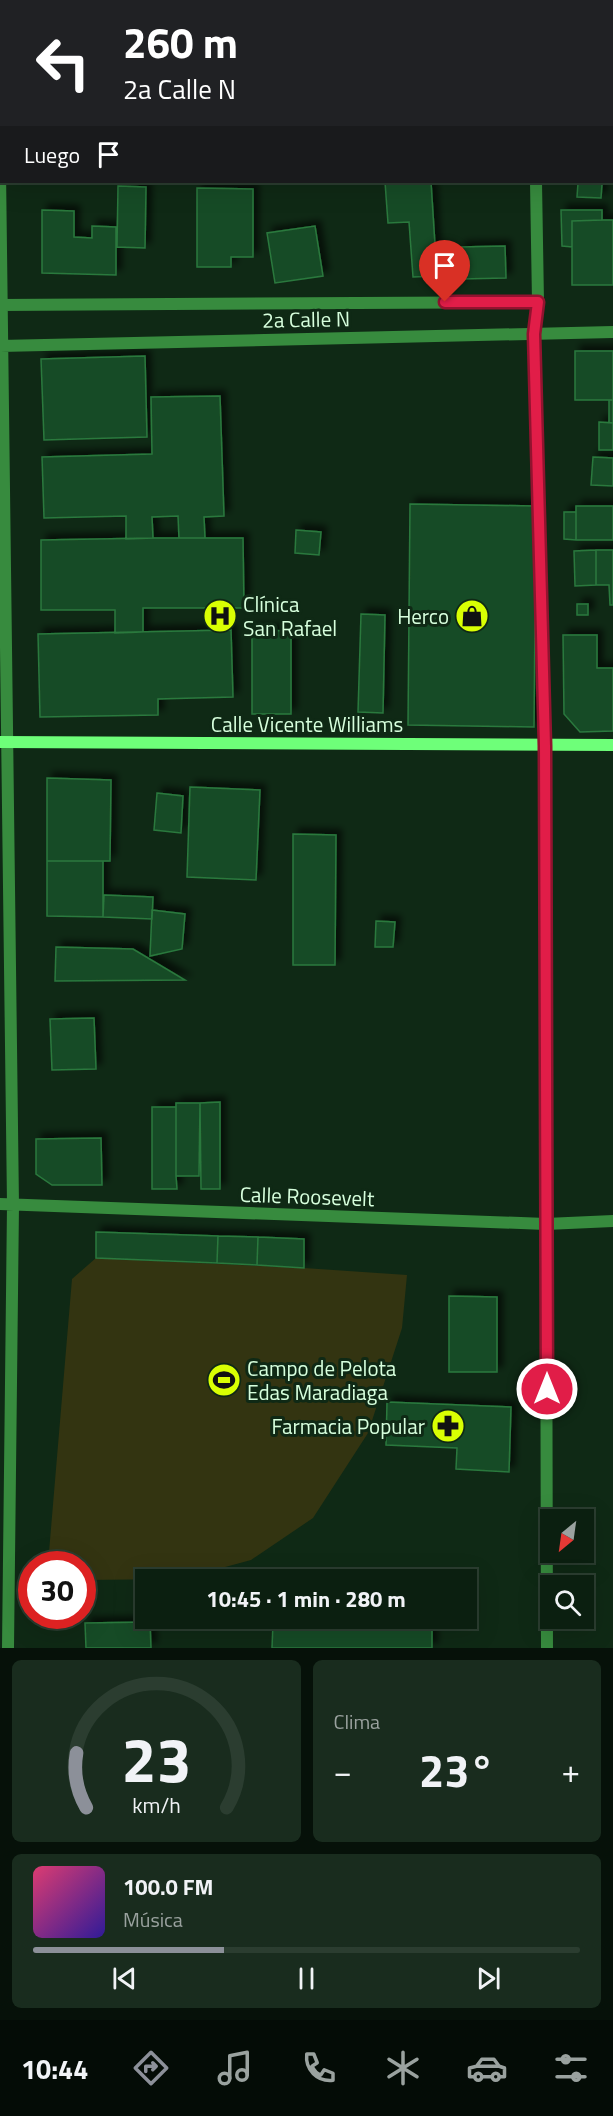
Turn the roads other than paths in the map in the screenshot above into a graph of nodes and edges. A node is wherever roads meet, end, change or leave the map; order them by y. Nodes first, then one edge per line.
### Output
1 (0, 183) edge
2 (536, 183) edge
3 (538, 302) junction
4 (1, 305) edge
5 (613, 332) edge
6 (534, 334) junction
7 (2, 346) edge
8 (3, 742) edge
9 (613, 745) edge
10 (545, 746) junction
11 (6, 1205) edge
12 (613, 1221) edge
13 (546, 1224) junction
14 (8, 1648) edge
15 (548, 1648) edge

1 - 4 street
2 - 3 street
3 - 4 street, 2a Calle N
3 - 6 street
4 - 7 street
5 - 6 street, 2a Calle N
6 - 7 street, 2a Calle N
6 - 10 street
7 - 8 street
8 - 10 main road, Calle Vicente Williams
8 - 11 street
9 - 10 main road, Calle Vicente Williams
10 - 13 street
11 - 13 street, Calle Roosevelt
11 - 14 street
12 - 13 street, Calle Roosevelt
13 - 15 street

